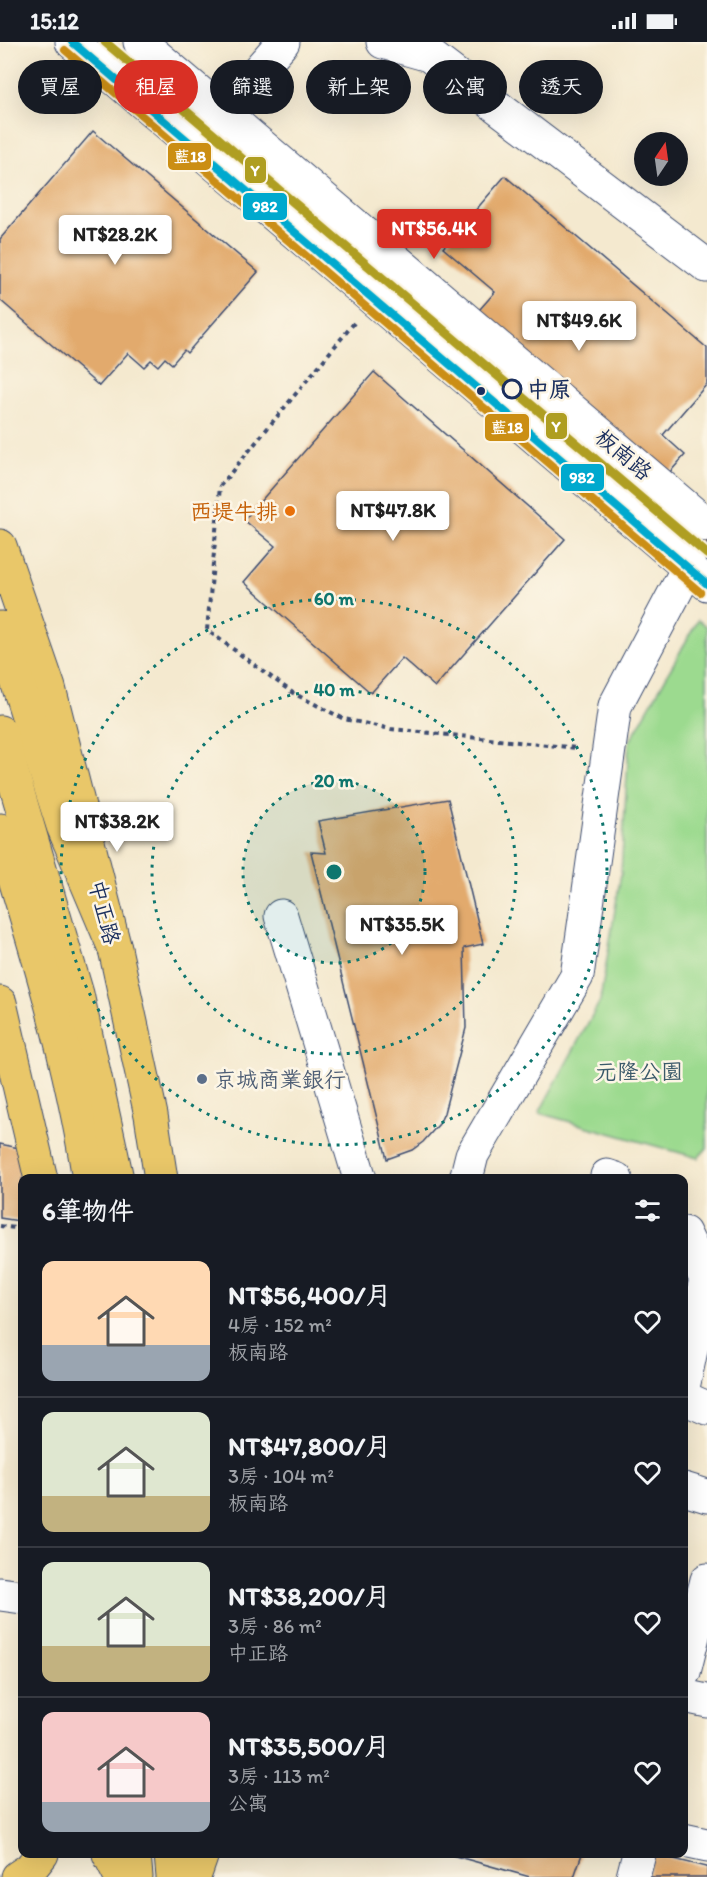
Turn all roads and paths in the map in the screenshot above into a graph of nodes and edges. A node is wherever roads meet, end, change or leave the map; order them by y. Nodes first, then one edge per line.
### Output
1 (72, 42) edge
2 (140, 42) edge
3 (282, 42) edge
4 (383, 42) edge
5 (267, 60) edge
6 (210, 102) edge
7 (220, 114) edge
8 (224, 114) edge
9 (193, 146) junction
10 (707, 266) edge
11 (374, 299) junction
12 (702, 520) edge
13 (0, 546) edge
14 (695, 574) edge
15 (0, 628) edge
16 (0, 732) edge
17 (609, 750) junction
18 (0, 830) edge
19 (281, 916) dead end
20 (115, 949) junction
21 (0, 1003) edge
22 (40, 1174) edge
23 (88, 1174) edge
24 (116, 1174) edge
25 (160, 1174) edge
26 (358, 1174) edge
27 (467, 1174) edge
28 (0, 1226) edge
29 (18, 1228) edge
30 (688, 1241) edge
31 (688, 1364) edge
32 (688, 1400) edge
33 (707, 1408) edge
34 (688, 1491) edge
35 (707, 1496) edge
36 (707, 1580) edge
37 (0, 1594) edge
38 (18, 1596) edge
39 (688, 1656) edge
40 (688, 1697) edge
41 (707, 1701) edge
42 (688, 1841) edge
43 (707, 1845) edge
44 (39, 1858) edge
45 (100, 1858) edge
46 (111, 1858) edge
47 (134, 1858) edge
48 (171, 1858) edge
49 (201, 1858) edge
50 (211, 1858) edge
51 (638, 1858) edge
52 (18, 1877) edge
53 (101, 1877) edge
54 (121, 1877) edge
55 (136, 1877) edge
56 (173, 1877) edge
57 (194, 1877) edge
58 (213, 1877) edge
59 (633, 1877) edge

1 - 9 street, 板南路
2 - 6 street, 板南路
3 - 5 street
4 - 10 street
7 - 9 street
8 - 12 street, 板南路
9 - 11 street, 板南路
11 - 14 street, 板南路
11 - 17 path
13 - 20 main road, 中正路
14 - 17 street
15 - 20 main road
16 - 24 main road
17 - 27 street
18 - 23 main road
19 - 26 street
20 - 25 main road, 中正路
21 - 22 main road
28 - 29 path
30 - 31 street
32 - 33 street
34 - 35 street
36 - 39 street
37 - 38 street
40 - 41 street
42 - 43 street
44 - 52 main road
45 - 53 main road
46 - 54 main road
47 - 55 main road
48 - 56 main road
49 - 57 main road
50 - 58 main road
51 - 59 street

